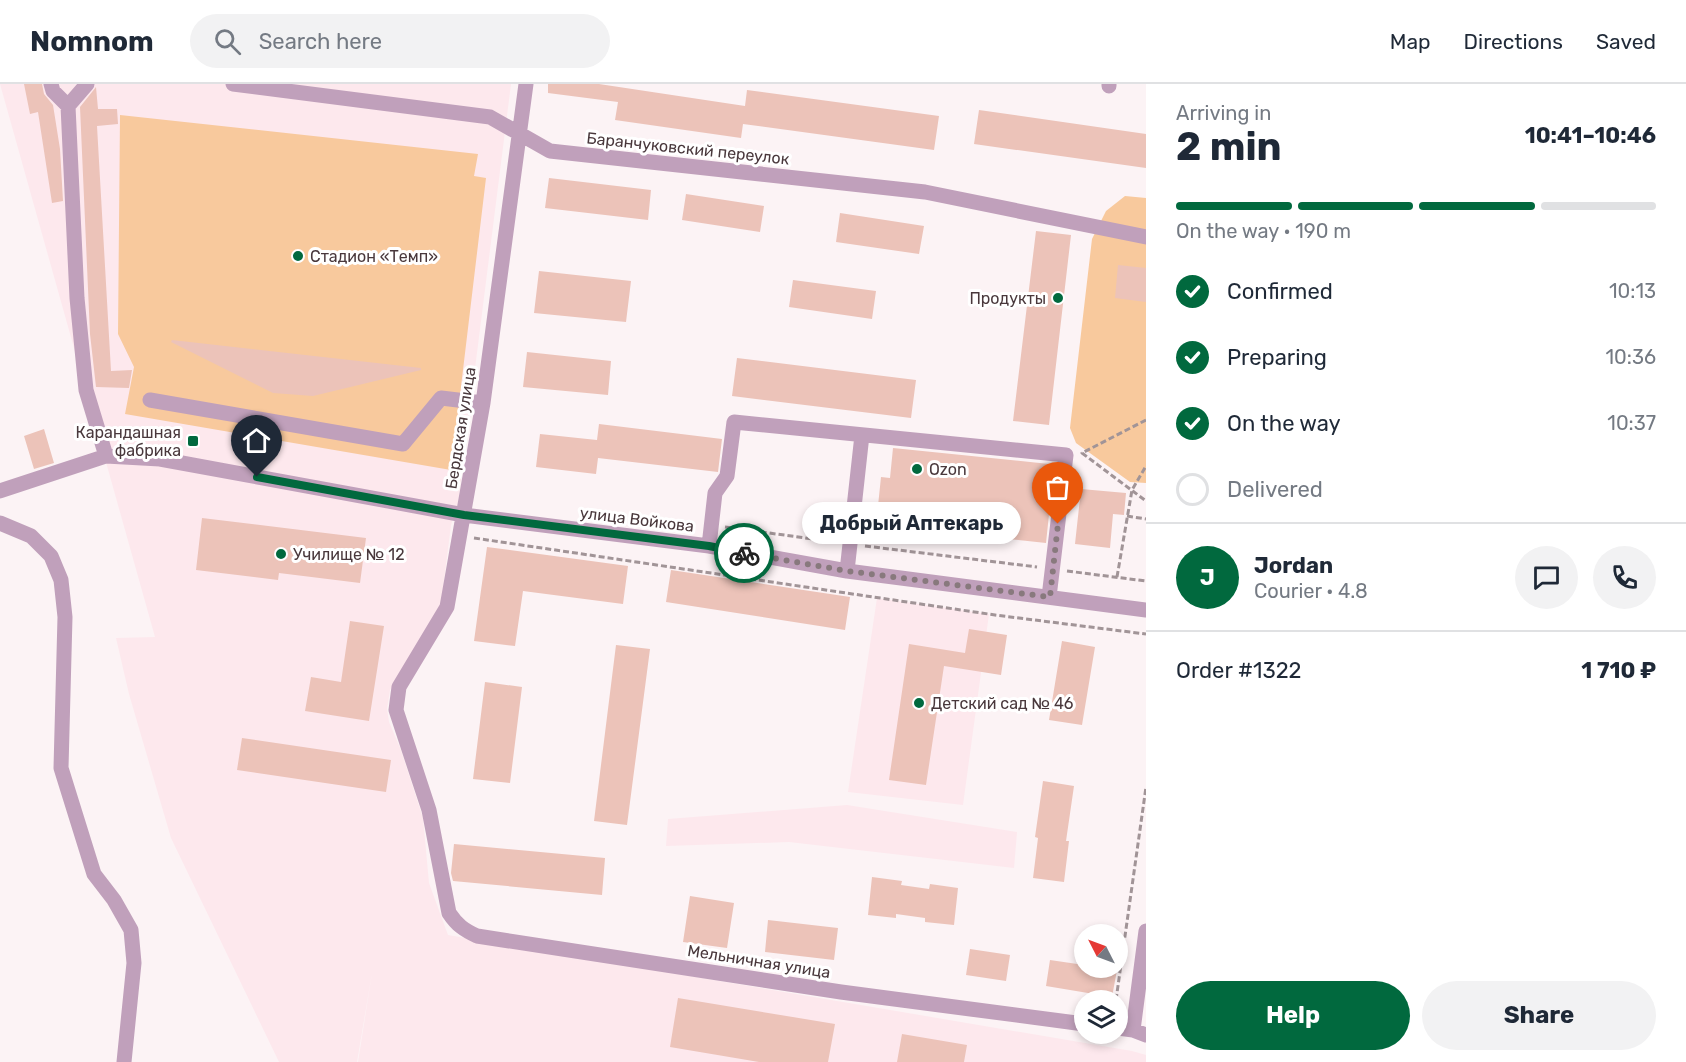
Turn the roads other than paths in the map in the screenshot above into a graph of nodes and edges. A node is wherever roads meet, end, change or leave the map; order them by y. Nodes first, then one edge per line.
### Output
1 (51, 84) edge
2 (87, 84) edge
3 (233, 84) edge
4 (526, 84) edge
5 (68, 106) junction
6 (519, 133) junction
7 (1146, 237) edge
8 (150, 400) dead end
9 (483, 404) junction
10 (862, 435) junction
11 (106, 456) junction
12 (0, 491) edge
13 (464, 515) junction
14 (0, 523) edge
15 (709, 546) junction
16 (847, 571) junction
17 (1050, 597) junction
18 (1146, 610) edge
19 (445, 902) joint
20 (1146, 931) edge
21 (1074, 1023) edge
22 (1132, 1031) edge
23 (124, 1062) edge

1 - 5 street
2 - 5 street
3 - 6 street, Баранчуковский переулок
4 - 6 street, Бердская улица
5 - 11 street
6 - 7 street, Баранчуковский переулок
6 - 9 street, Бердская улица
8 - 9 street
9 - 13 street, Бердская улица
10 - 15 street
10 - 16 street
10 - 17 street
11 - 12 street
11 - 13 street, улица Войкова
13 - 15 street, улица Войкова
13 - 19 street, Бердская улица
14 - 23 street
15 - 16 street, улица Войкова
16 - 17 street, улица Войкова
17 - 18 street, улица Войкова
19 - 21 street, Мельничная улица
20 - 22 street

